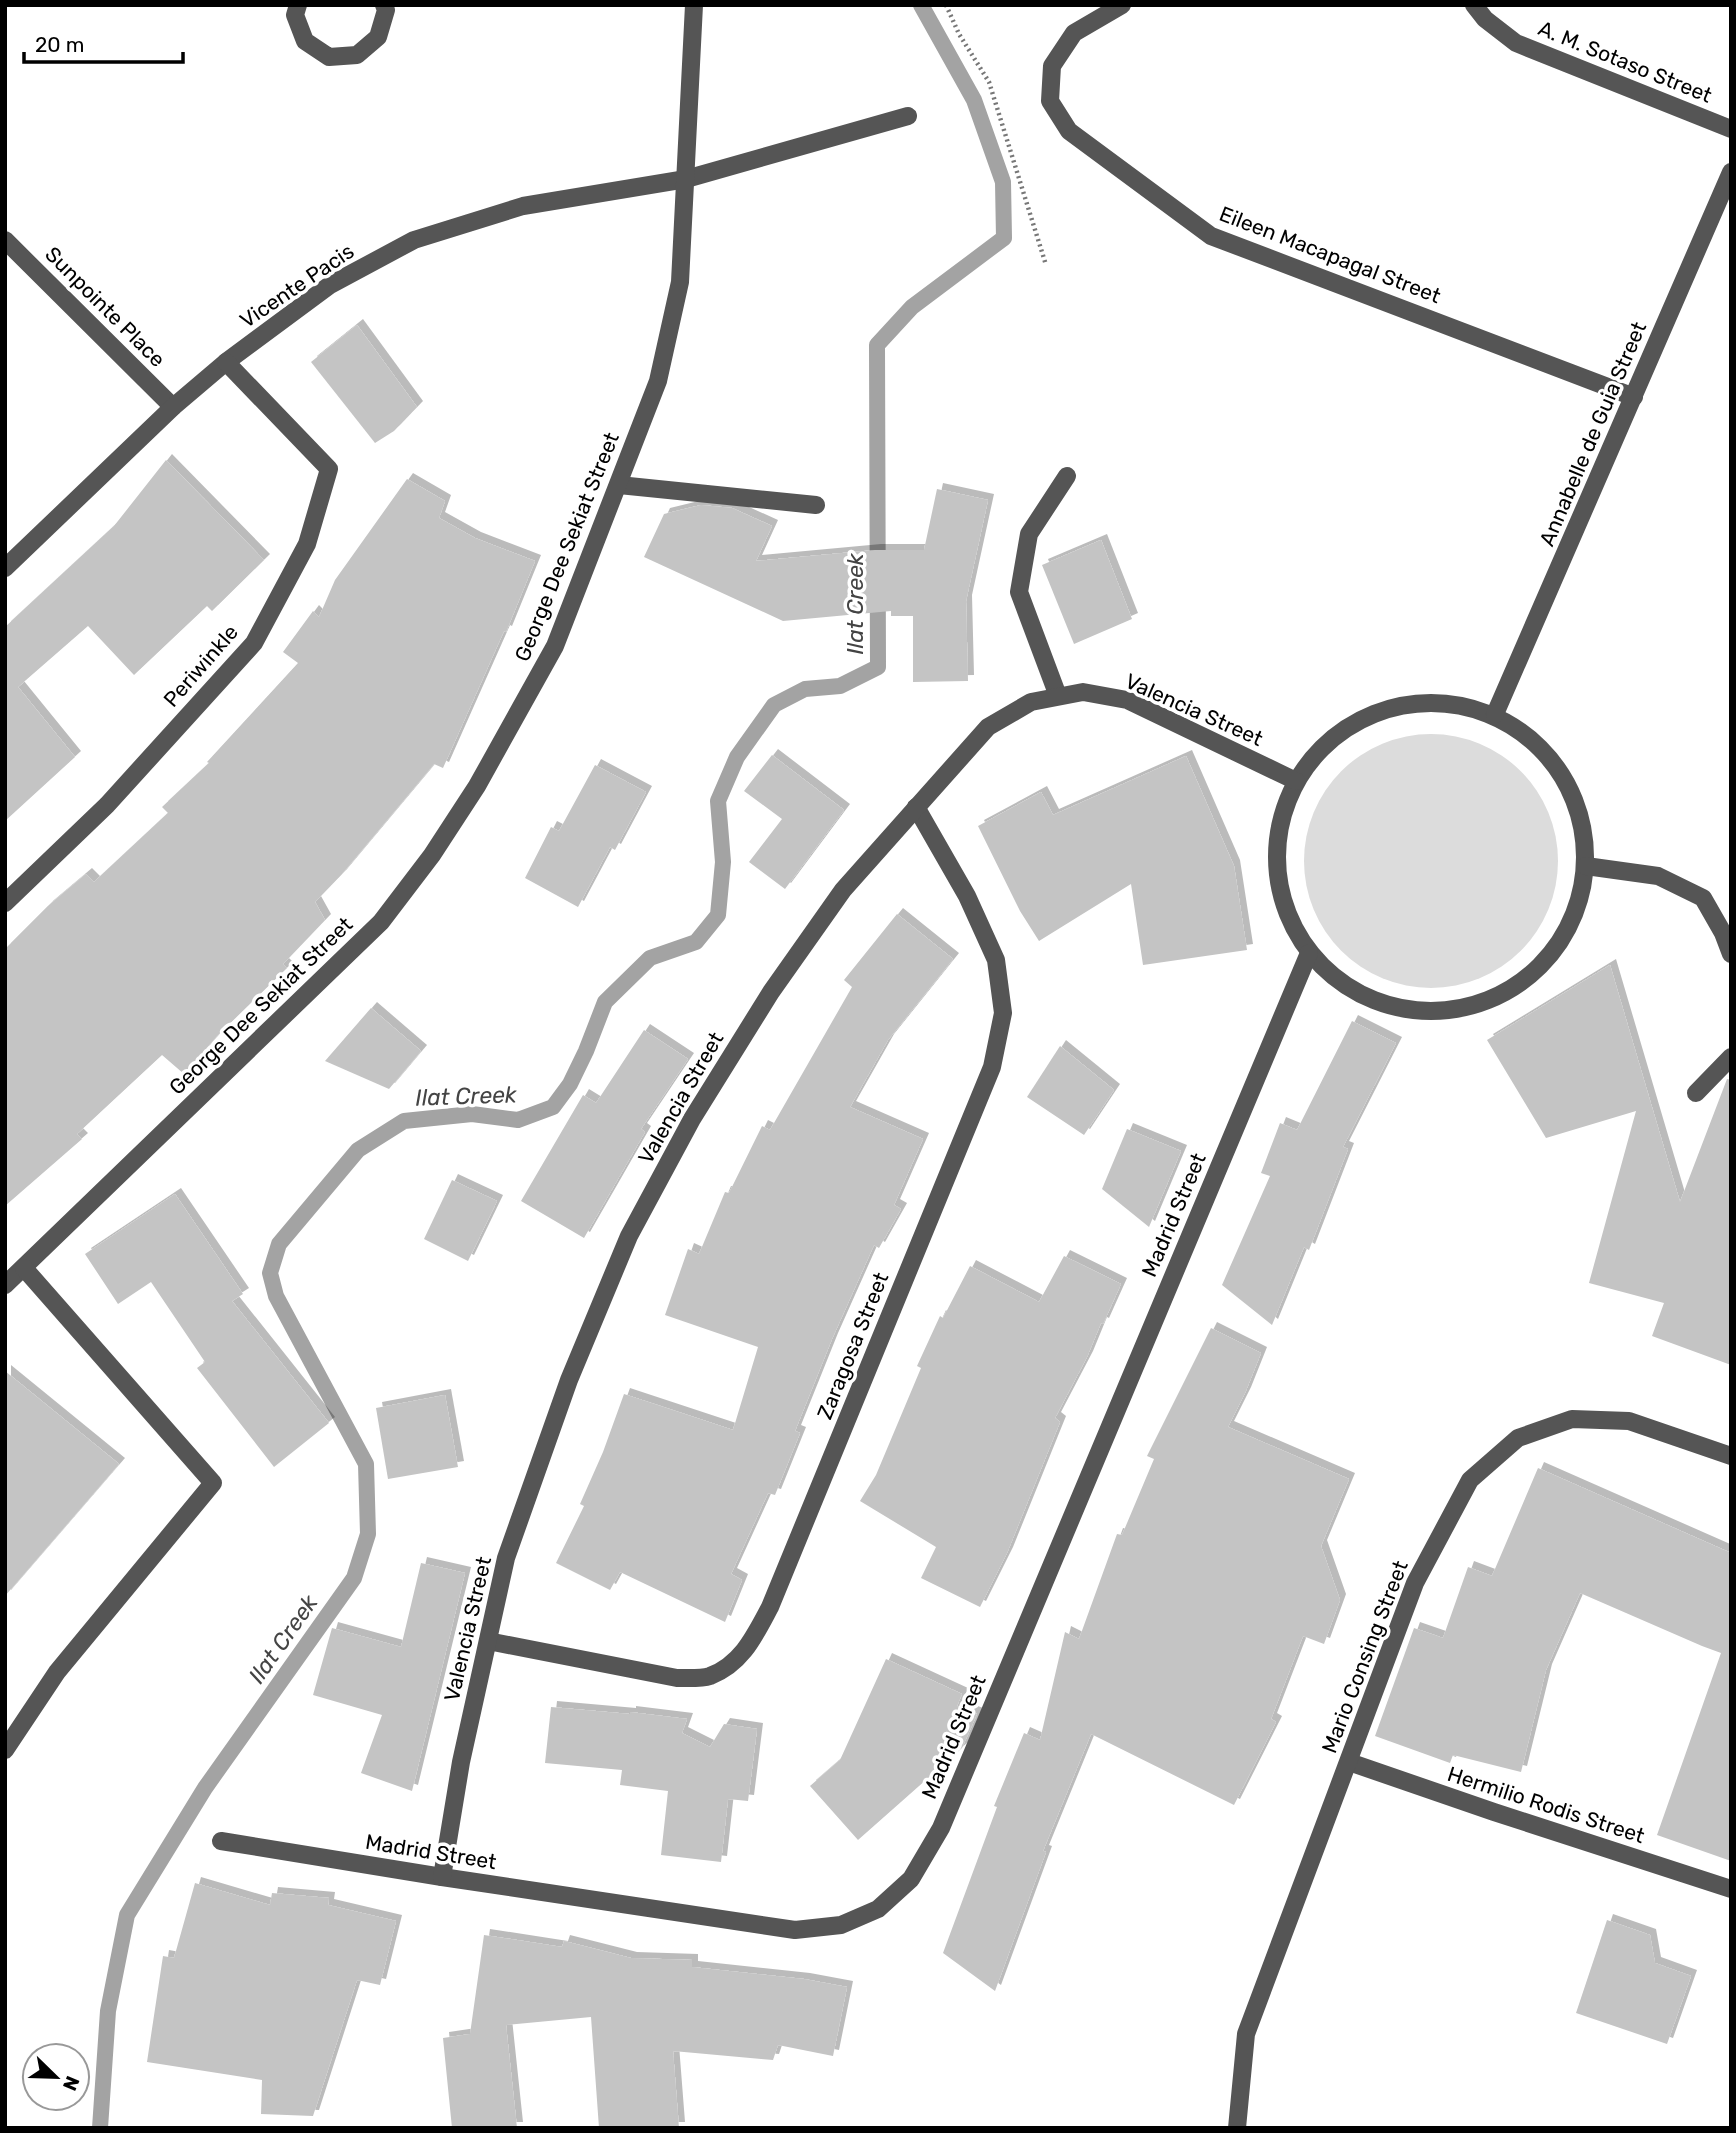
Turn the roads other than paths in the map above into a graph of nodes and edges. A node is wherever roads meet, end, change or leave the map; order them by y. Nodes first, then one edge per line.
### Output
1 (298, 5) edge
2 (384, 5) edge
3 (694, 5) edge
4 (1122, 5) edge
5 (1474, 5) edge
6 (908, 116) dead end
7 (1731, 129) edge
8 (1731, 172) edge
9 (686, 179) junction
10 (5, 240) edge
11 (226, 362) junction
12 (1634, 397) junction
13 (173, 407) junction
14 (1067, 476) dead end
15 (619, 485) junction
16 (816, 505) dead end
17 (5, 568) edge
18 (1058, 696) junction
19 (1495, 714) junction
20 (1296, 781) junction
21 (916, 807) junction
22 (1586, 866) junction
23 (5, 903) edge
24 (1309, 953) junction
25 (1731, 954) edge
26 (1731, 1057) edge
27 (1696, 1093) dead end
28 (24, 1268) junction
29 (5, 1285) edge
30 (1731, 1456) edge
31 (488, 1640) junction
32 (5, 1750) edge
33 (1349, 1762) junction
34 (220, 1841) dead end
35 (442, 1877) junction
36 (1731, 1889) edge
37 (1237, 2128) edge

1 - 2 street
3 - 9 street, George Dee Sekiat Street
4 - 12 street, Eileen Macapagal Street
5 - 7 street, A. M. Sotaso Street
6 - 9 street, Vicente Pacis
8 - 12 street, Annabelle de Guia Street
9 - 11 street, Vicente Pacis
9 - 15 street, George Dee Sekiat Street
10 - 13 street, Sunpointe Place
11 - 13 street, Vicente Pacis
11 - 23 street, Periwinkle
12 - 19 street, Annabelle de Guia Street
13 - 17 street, Vicente Pacis
14 - 18 street
15 - 16 street
15 - 28 street, George Dee Sekiat Street
18 - 20 street, Valencia Street
18 - 21 street, Valencia Street
19 - 20 street
19 - 22 street
20 - 24 street
21 - 31 street, Valencia Street
21 - 31 street, Zaragosa Street
22 - 24 street
22 - 25 street
24 - 35 street, Madrid Street
26 - 27 street
28 - 29 street, George Dee Sekiat Street
28 - 32 street
30 - 33 street, Mario Consing Street
31 - 35 street, Valencia Street
33 - 36 street, Hermilio Rodis Street
33 - 37 street, Mario Consing Street
34 - 35 street, Madrid Street

